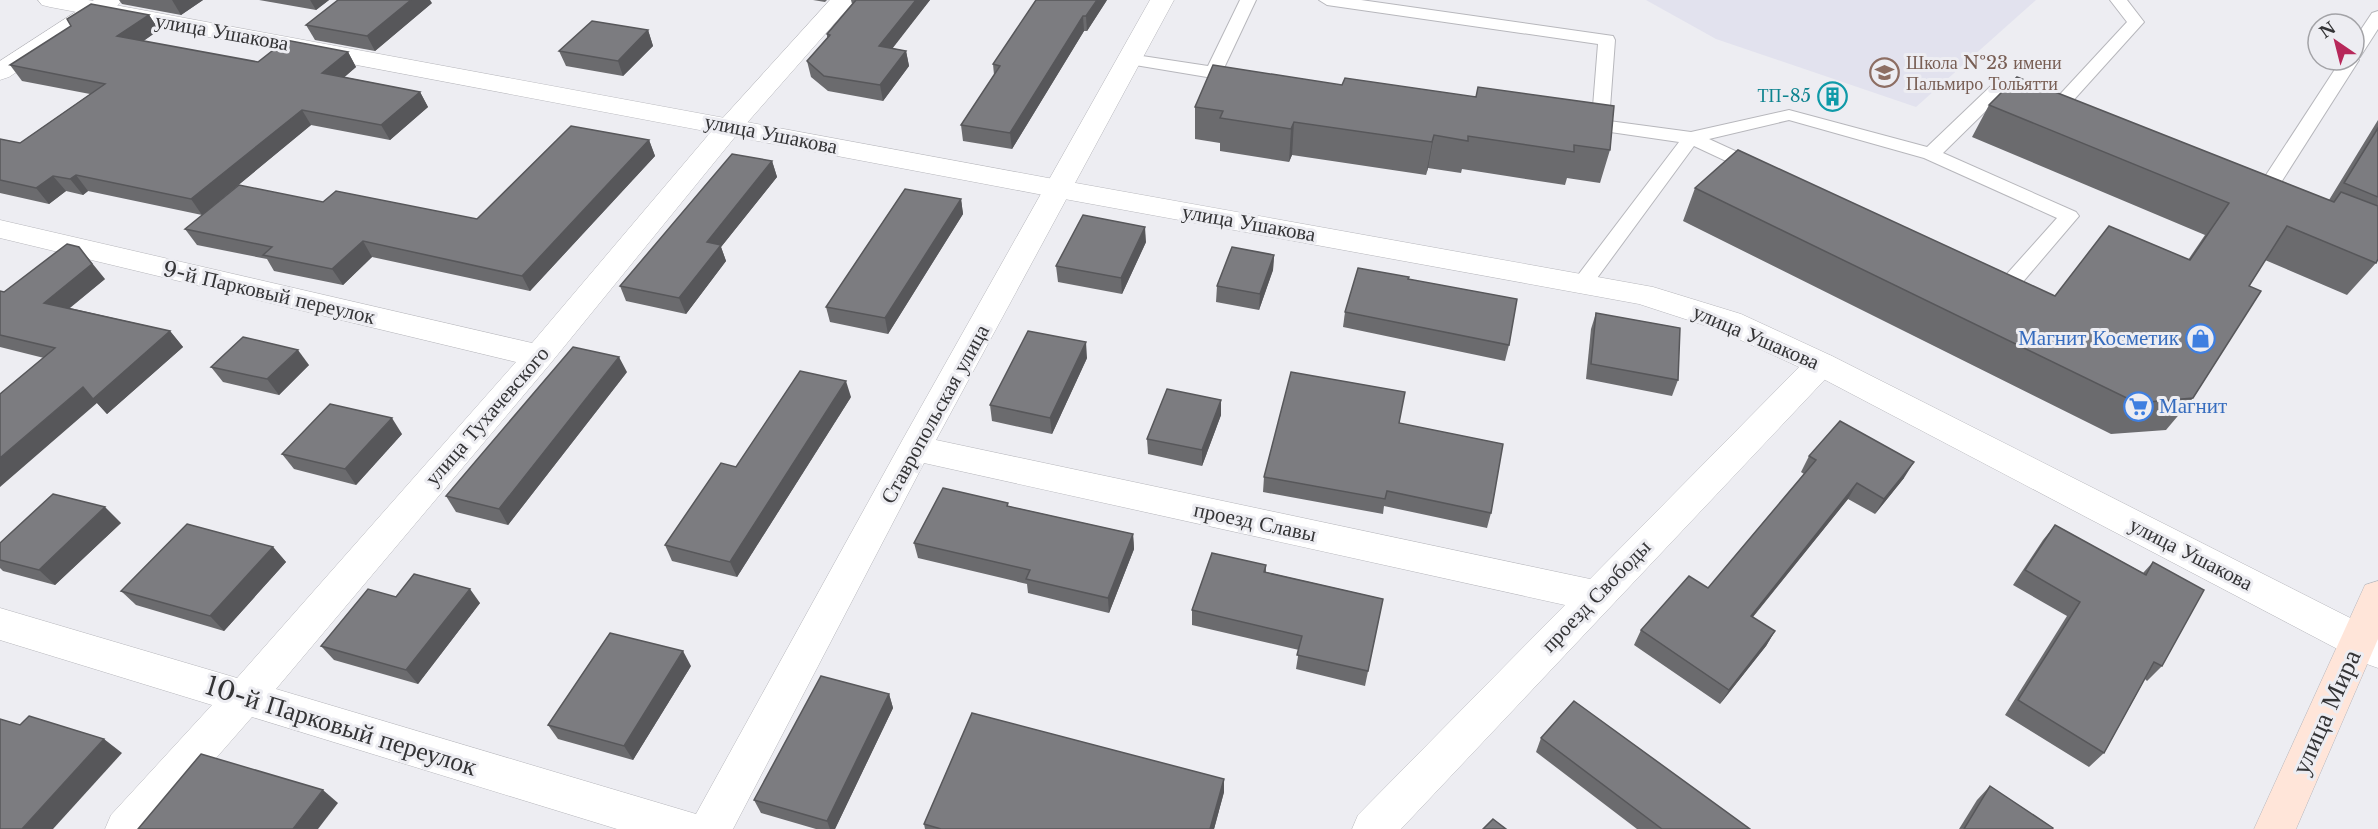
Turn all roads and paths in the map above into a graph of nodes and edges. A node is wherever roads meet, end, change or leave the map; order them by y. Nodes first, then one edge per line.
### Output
1 (50, 0) edge
2 (843, 0) edge
3 (1162, 0) edge
4 (1248, 0) edge
5 (1327, 0) edge
6 (2118, 0) edge
7 (103, 4) edge
8 (2378, 16) edge
9 (2366, 34) edge
10 (1130, 59) junction
11 (0, 72) edge
12 (2342, 72) edge
13 (1213, 73) junction
14 (1259, 79) edge
15 (2055, 110) junction
16 (2077, 119) edge
17 (1565, 121) edge
18 (730, 126) junction
19 (1600, 126) junction
20 (1691, 138) junction
21 (1931, 154) junction
22 (2241, 186) edge
23 (1059, 189) junction
24 (2263, 195) junction
25 (2284, 204) edge
26 (0, 229) edge
27 (1582, 284) junction
28 (539, 356) junction
29 (1821, 364) junction
30 (915, 448) junction
31 (1595, 596) junction
32 (2378, 596) edge
33 (0, 624) edge
34 (2368, 646) edge
35 (244, 698) junction
36 (126, 829) edge
37 (683, 829) edge
38 (711, 829) edge
39 (1373, 829) edge
40 (2275, 829) edge

1 - 7 street, улица Ушакова
2 - 18 street, улица Тухачевского
3 - 10 street, Ставропольская улица
4 - 13 lane
5 - 19 lane
6 - 15 lane
7 - 11 street
7 - 18 street, улица Ушакова
8 - 9 lane
10 - 13 lane
10 - 23 street, Ставропольская улица
12 - 24 lane
13 - 14 lane
15 - 16 lane
15 - 21 lane
17 - 19 lane
18 - 23 street, улица Ушакова
18 - 28 street, улица Тухачевского
19 - 20 lane
20 - 21 lane
20 - 21 lane
20 - 27 lane
22 - 24 lane
23 - 27 street, улица Ушакова
23 - 30 street, Ставропольская улица
24 - 25 lane
26 - 28 street, 9-й Парковый переулок
27 - 29 street, улица Ушакова
28 - 35 street, улица Тухачевского
29 - 31 street, проезд Свободы
29 - 34 street, улица Ушакова
30 - 31 street, проезд Славы
30 - 38 street, Ставропольская улица
31 - 39 street, проезд Свободы
32 - 34 main road, улица Мира
33 - 35 street, 10-й Парковый переулок
34 - 40 main road, улица Мира
35 - 36 street, улица Тухачевского
35 - 37 street, 10-й Парковый переулок

